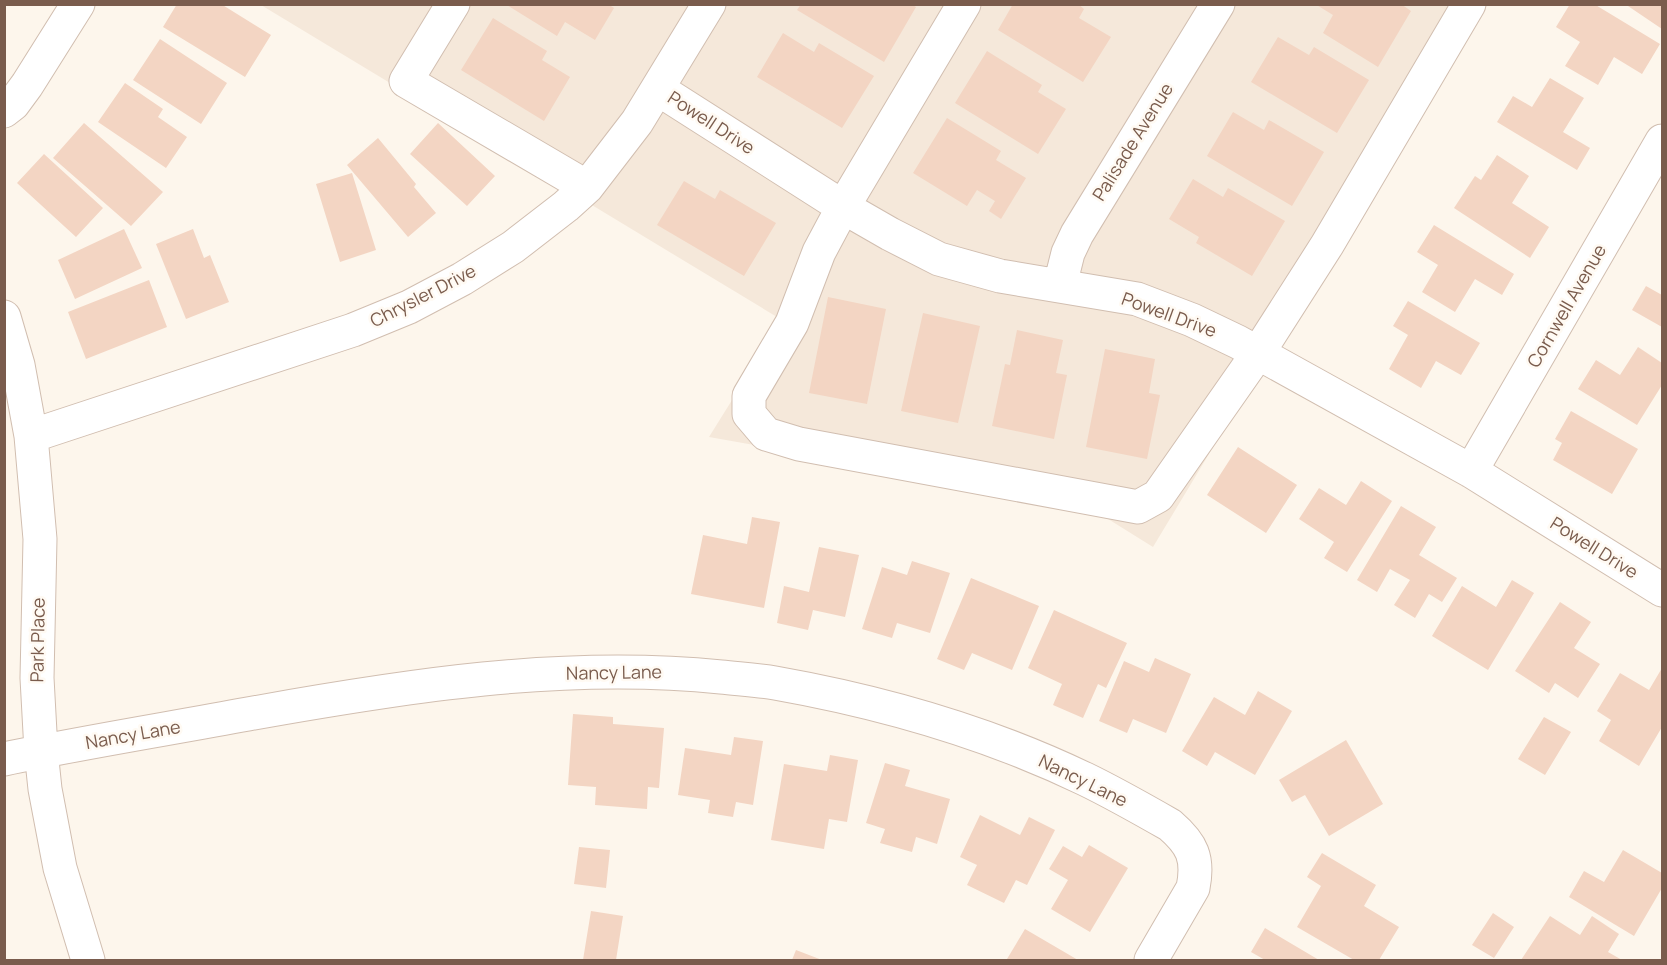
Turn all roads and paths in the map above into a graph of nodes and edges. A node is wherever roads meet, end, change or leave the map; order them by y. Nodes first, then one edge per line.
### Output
1 (78, 4) edge
2 (453, 4) edge
3 (709, 4) edge
4 (964, 4) edge
5 (1218, 4) edge
6 (1470, 4) edge
7 (658, 89) junction
8 (4, 111) edge
9 (1662, 141) edge
10 (587, 187) junction
11 (843, 207) junction
12 (1060, 285) junction
13 (4, 317) edge
14 (1257, 353) junction
15 (31, 436) junction
16 (1472, 471) junction
17 (1662, 590) edge
18 (41, 751) junction
19 (4, 759) edge
20 (88, 960) edge
21 (1151, 960) edge

1 - 8 street
2 - 10 street
3 - 7 street, Chrysler Drive
4 - 11 street
5 - 12 street, Palisade Avenue
6 - 14 street
7 - 10 street, Chrysler Drive
7 - 11 street, Powell Drive
9 - 16 street, Cornwell Avenue
10 - 15 street, Chrysler Drive
11 - 12 street, Powell Drive
11 - 14 street
12 - 14 street, Powell Drive
13 - 15 street, Park Place
14 - 16 street, Powell Drive
15 - 18 street, Park Place
16 - 17 street, Powell Drive
18 - 19 street, Nancy Lane
18 - 20 street, Park Place
18 - 21 street, Nancy Lane

